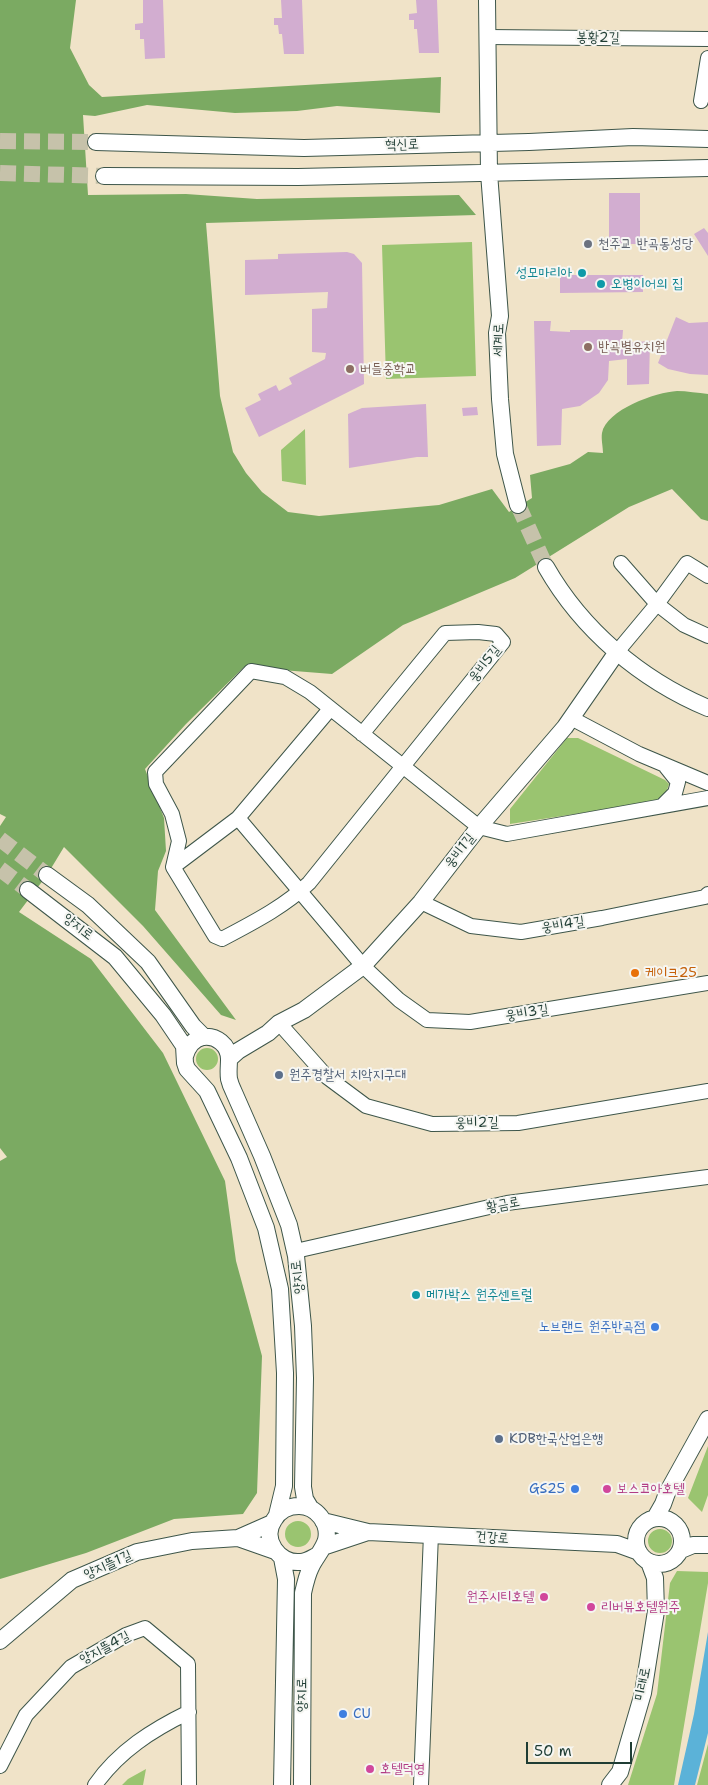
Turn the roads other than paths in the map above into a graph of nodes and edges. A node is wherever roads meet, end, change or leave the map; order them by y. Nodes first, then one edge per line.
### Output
1 (487, 0) edge
2 (487, 36) junction
3 (708, 39) edge
4 (708, 58) edge
5 (702, 102) dead end
6 (708, 139) edge
7 (96, 142) tunnel mouth
8 (488, 143) junction
9 (708, 168) edge
10 (489, 173) junction
11 (104, 176) tunnel mouth
12 (518, 505) tunnel mouth
13 (621, 563) dead end
14 (546, 567) tunnel mouth
15 (708, 576) edge
16 (657, 604) junction
17 (708, 636) edge
18 (617, 652) junction
19 (708, 708) edge
20 (330, 709) junction
21 (571, 718) junction
22 (362, 734) junction
23 (664, 764) junction
24 (404, 766) junction
25 (708, 784) edge
26 (708, 798) edge
27 (662, 806) junction
28 (238, 818) junction
29 (479, 827) junction
30 (173, 867) junction
31 (47, 875) tunnel mouth
32 (28, 890) tunnel mouth
33 (301, 891) junction
34 (708, 894) edge
35 (421, 902) junction
36 (363, 966) junction
37 (708, 983) edge
38 (278, 1024) junction
39 (199, 1031) junction
40 (185, 1056) junction
41 (228, 1062) junction
42 (202, 1085) junction
43 (708, 1091) edge
44 (246, 1122) junction
45 (708, 1177) edge
46 (300, 1250) junction
47 (303, 1326) junction
48 (708, 1419) edge
49 (311, 1508) junction
50 (661, 1514) junction
51 (274, 1519) junction
52 (323, 1521) junction
53 (368, 1532) junction
54 (431, 1534) junction
55 (238, 1538) junction
56 (691, 1544) edge
57 (320, 1551) junction
58 (278, 1554) junction
59 (648, 1558) junction
60 (0, 1641) edge
61 (189, 1712) junction
62 (0, 1766) edge
63 (95, 1785) edge
64 (189, 1785) edge
65 (282, 1785) edge
66 (302, 1785) edge
67 (421, 1785) edge
68 (610, 1785) edge

1 - 2 street
2 - 3 street, 봉황2길
2 - 8 street
4 - 5 street
6 - 8 street, 혁신로
7 - 8 street, 혁신로
8 - 10 street, 세계로
9 - 10 street
10 - 11 street
10 - 12 street, 세계로
13 - 16 street
14 - 18 street
15 - 16 street
16 - 17 street
16 - 18 street
18 - 19 street
18 - 21 street, 웅비1길
20 - 22 street
20 - 28 street
20 - 30 street
21 - 23 street
21 - 29 street, 웅비1길
22 - 24 street
22 - 24 street, 웅비5길
23 - 25 street
23 - 27 street
24 - 29 street
24 - 33 street, 웅비5길
26 - 27 street
27 - 29 street
28 - 30 street
28 - 33 street
29 - 35 street, 웅비1길
30 - 33 street, 웅비5길
31 - 39 street, 양지로
32 - 40 street, 양지로
33 - 36 street
34 - 35 street, 웅비4길
35 - 36 street, 웅비1길
36 - 37 street, 웅비3길
36 - 38 street, 웅비1길
38 - 41 street, 웅비1길
38 - 43 street, 웅비2길
39 - 40 street
39 - 41 street
40 - 42 street, 양지로
41 - 42 street, 웅비1길
41 - 44 street, 양지로
42 - 51 street, 양지로
44 - 46 street
44 - 47 street, 양지로
45 - 46 street, 황금로
46 - 47 street
47 - 49 street, 양지로
48 - 50 street
49 - 51 street
49 - 52 street
50 - 56 street
50 - 59 street
51 - 55 street
51 - 58 street
52 - 53 street
52 - 57 street
53 - 54 street, 건강로
53 - 57 street
54 - 59 street, 건강로
54 - 67 street
55 - 58 street
55 - 60 street, 양지뜰1길
56 - 59 street
57 - 58 street
57 - 66 street, 양지로
58 - 65 street
59 - 68 street, 미래로
61 - 62 street, 양지뜰4길
61 - 63 street
61 - 64 street, 양지뜰4길

